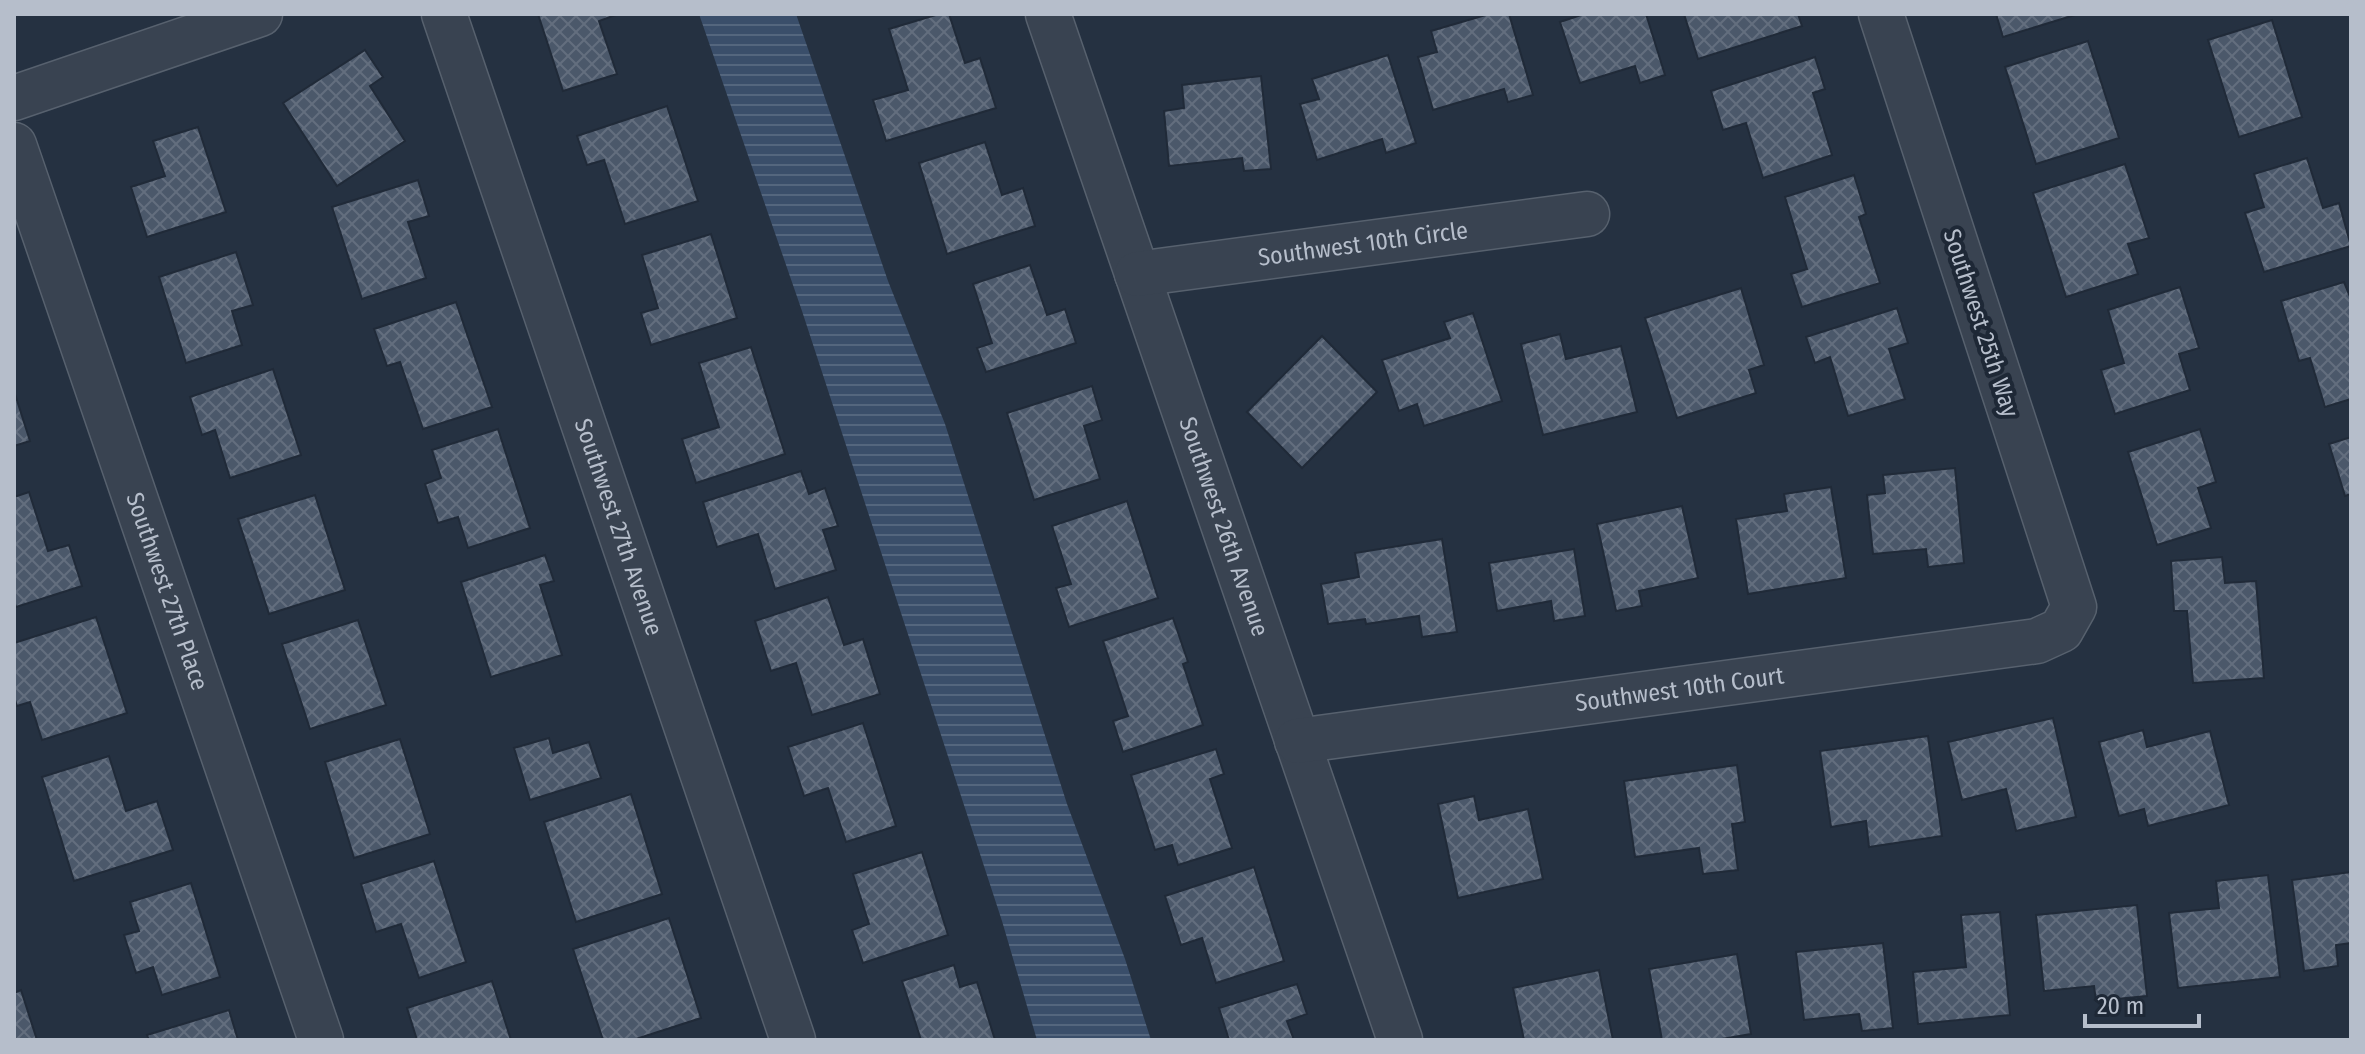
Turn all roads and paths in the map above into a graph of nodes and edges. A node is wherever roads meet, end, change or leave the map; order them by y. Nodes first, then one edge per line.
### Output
1 (260, 14) edge
2 (444, 14) edge
3 (1048, 14) edge
4 (1881, 14) edge
5 (14, 98) edge
6 (14, 145) edge
7 (1587, 214) dead end
8 (1137, 274) junction
9 (2061, 630) joint
10 (1297, 741) junction
11 (321, 1040) edge
12 (793, 1040) edge
13 (1400, 1040) edge

1 - 5 street
2 - 12 street, Southwest 27th Avenue
3 - 8 street, Southwest 26th Avenue
4 - 9 street, Southwest 25th Way
6 - 11 street, Southwest 27th Place
7 - 8 street, Southwest 10th Circle
8 - 10 street, Southwest 26th Avenue
9 - 10 street, Southwest 10th Court
10 - 13 street, Southwest 26th Avenue

